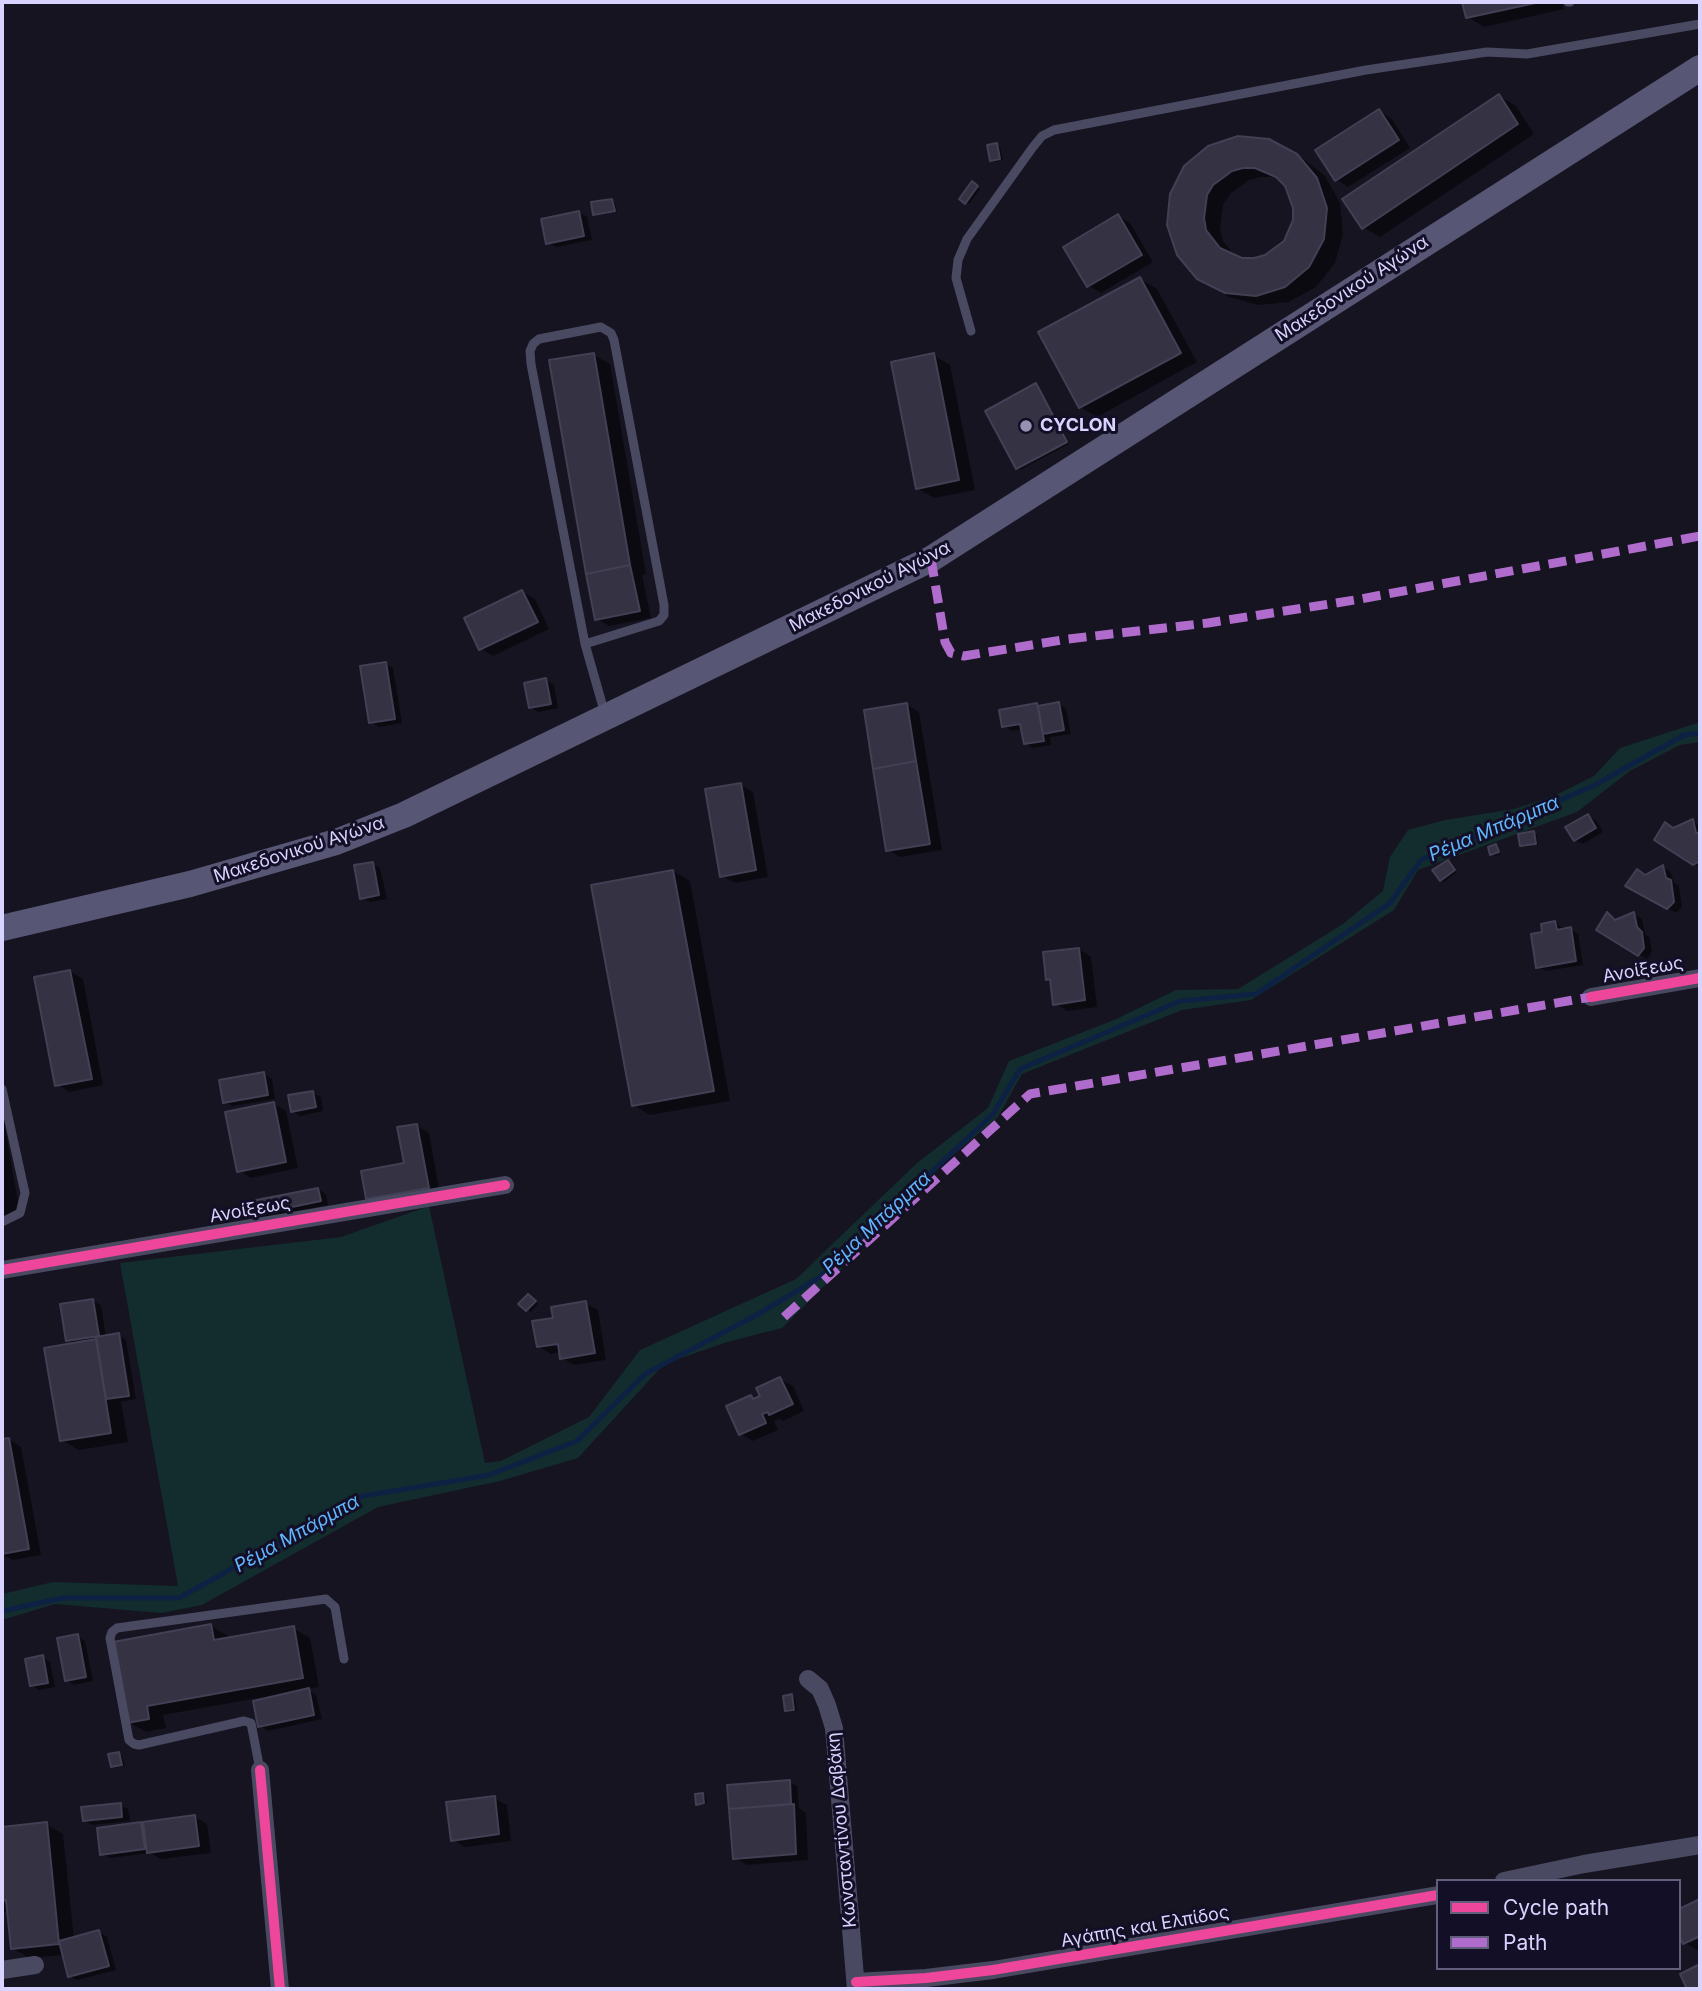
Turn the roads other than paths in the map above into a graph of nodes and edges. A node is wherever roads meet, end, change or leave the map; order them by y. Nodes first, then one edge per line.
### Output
1 (1700, 24) edge
2 (1700, 68) edge
3 (971, 331) dead end
4 (585, 644) junction
5 (606, 716) junction
6 (2, 928) edge
7 (1700, 978) edge
8 (1591, 997) dead end
9 (2, 1089) edge
10 (505, 1185) dead end
11 (2, 1222) edge
12 (2, 1270) edge
13 (344, 1659) dead end
14 (808, 1679) dead end
15 (260, 1770) joint
16 (1700, 1845) edge
17 (1513, 1879) edge
18 (1436, 1895) edge
19 (35, 1965) dead end
20 (2, 1970) edge
21 (856, 1985) edge
22 (280, 1989) edge

1 - 3 lane
2 - 5 main road, Μακεδονικού Αγώνα
4 - 4 lane
4 - 5 lane
5 - 6 main road, Μακεδονικού Αγώνα
7 - 8 street, Ανοίξεως
9 - 11 lane
10 - 12 street, Ανοίξεως
13 - 15 lane
14 - 21 street, Κωνσταντίνου Δαβάκη
15 - 22 street
16 - 17 street
18 - 21 street, Αγάπης και Ελπίδος
19 - 20 street

